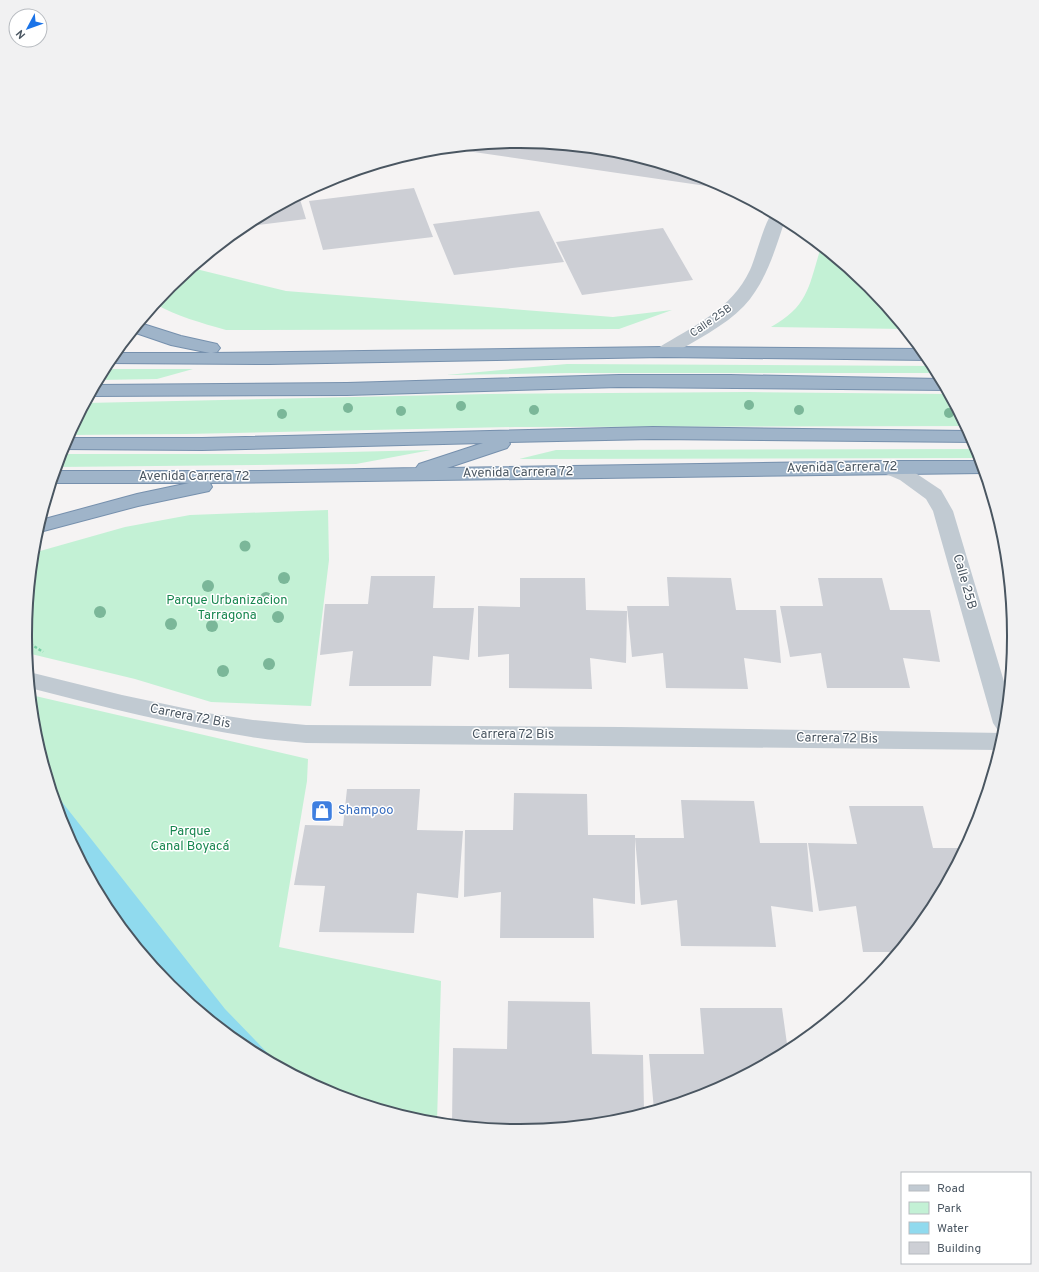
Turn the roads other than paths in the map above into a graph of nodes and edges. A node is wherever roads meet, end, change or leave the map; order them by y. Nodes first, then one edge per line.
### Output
1 (776, 222) edge
2 (141, 329) edge
3 (664, 352) junction
4 (918, 355) edge
5 (119, 358) edge
6 (269, 359) junction
7 (938, 385) edge
8 (171, 390) junction
9 (98, 391) edge
10 (964, 436) edge
11 (521, 437) junction
12 (71, 444) edge
13 (886, 467) junction
14 (977, 467) edge
15 (406, 475) junction
16 (261, 476) junction
17 (59, 477) edge
18 (45, 525) edge
19 (34, 681) edge
20 (1001, 711) edge
21 (995, 741) edge

1 - 3 street, Calle 25B
2 - 6 highway
3 - 4 highway
3 - 6 highway
5 - 6 highway
6 - 8 highway
7 - 8 highway
8 - 9 highway
10 - 11 highway
11 - 12 highway
11 - 15 highway
13 - 14 highway, Avenida Carrera 72
13 - 15 highway, Avenida Carrera 72
13 - 20 street, Calle 25B
15 - 16 highway, Avenida Carrera 72
16 - 17 highway, Avenida Carrera 72
16 - 18 highway
19 - 21 street, Carrera 72 Bis

